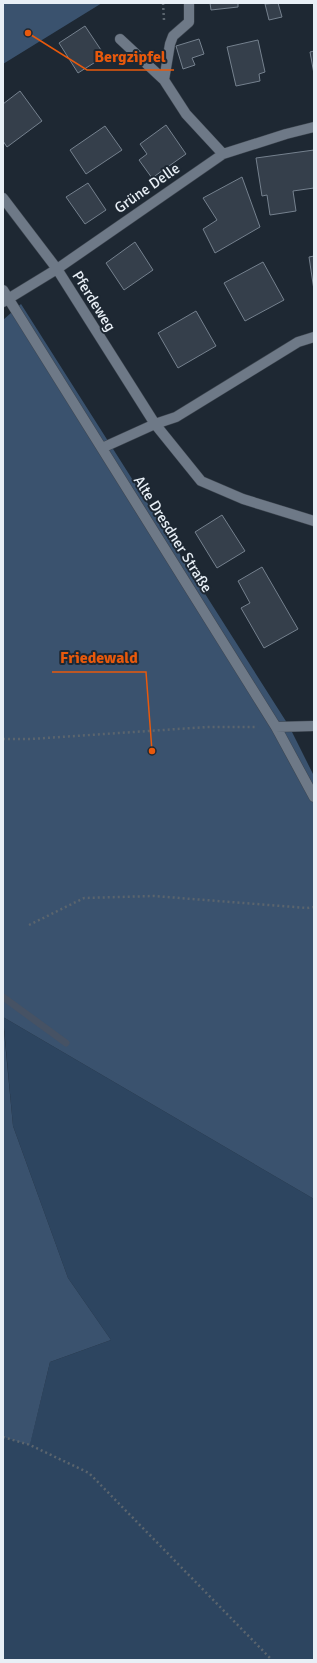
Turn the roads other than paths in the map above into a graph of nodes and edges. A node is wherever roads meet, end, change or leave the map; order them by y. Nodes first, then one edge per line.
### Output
1 (189, 3) edge
2 (120, 39) dead end
3 (164, 80) junction
4 (314, 128) edge
5 (223, 154) junction
6 (3, 198) edge
7 (56, 269) junction
8 (5, 297) edge
9 (314, 337) edge
10 (155, 424) junction
11 (102, 448) junction
12 (314, 520) edge
13 (314, 726) edge
14 (276, 727) junction
15 (314, 797) edge

1 - 3 street
2 - 3 street
3 - 5 street
4 - 5 street, Grüne Delle
5 - 7 street, Grüne Delle
6 - 7 street, Pferdeweg
7 - 8 street, Grüne Delle
7 - 10 street, Pferdeweg
8 - 11 street, Alte Dresdner Straße
9 - 10 street
10 - 11 street
10 - 12 street, Pferdeweg
11 - 14 street, Alte Dresdner Straße
13 - 14 street
14 - 15 street, Alte Dresdner Straße

